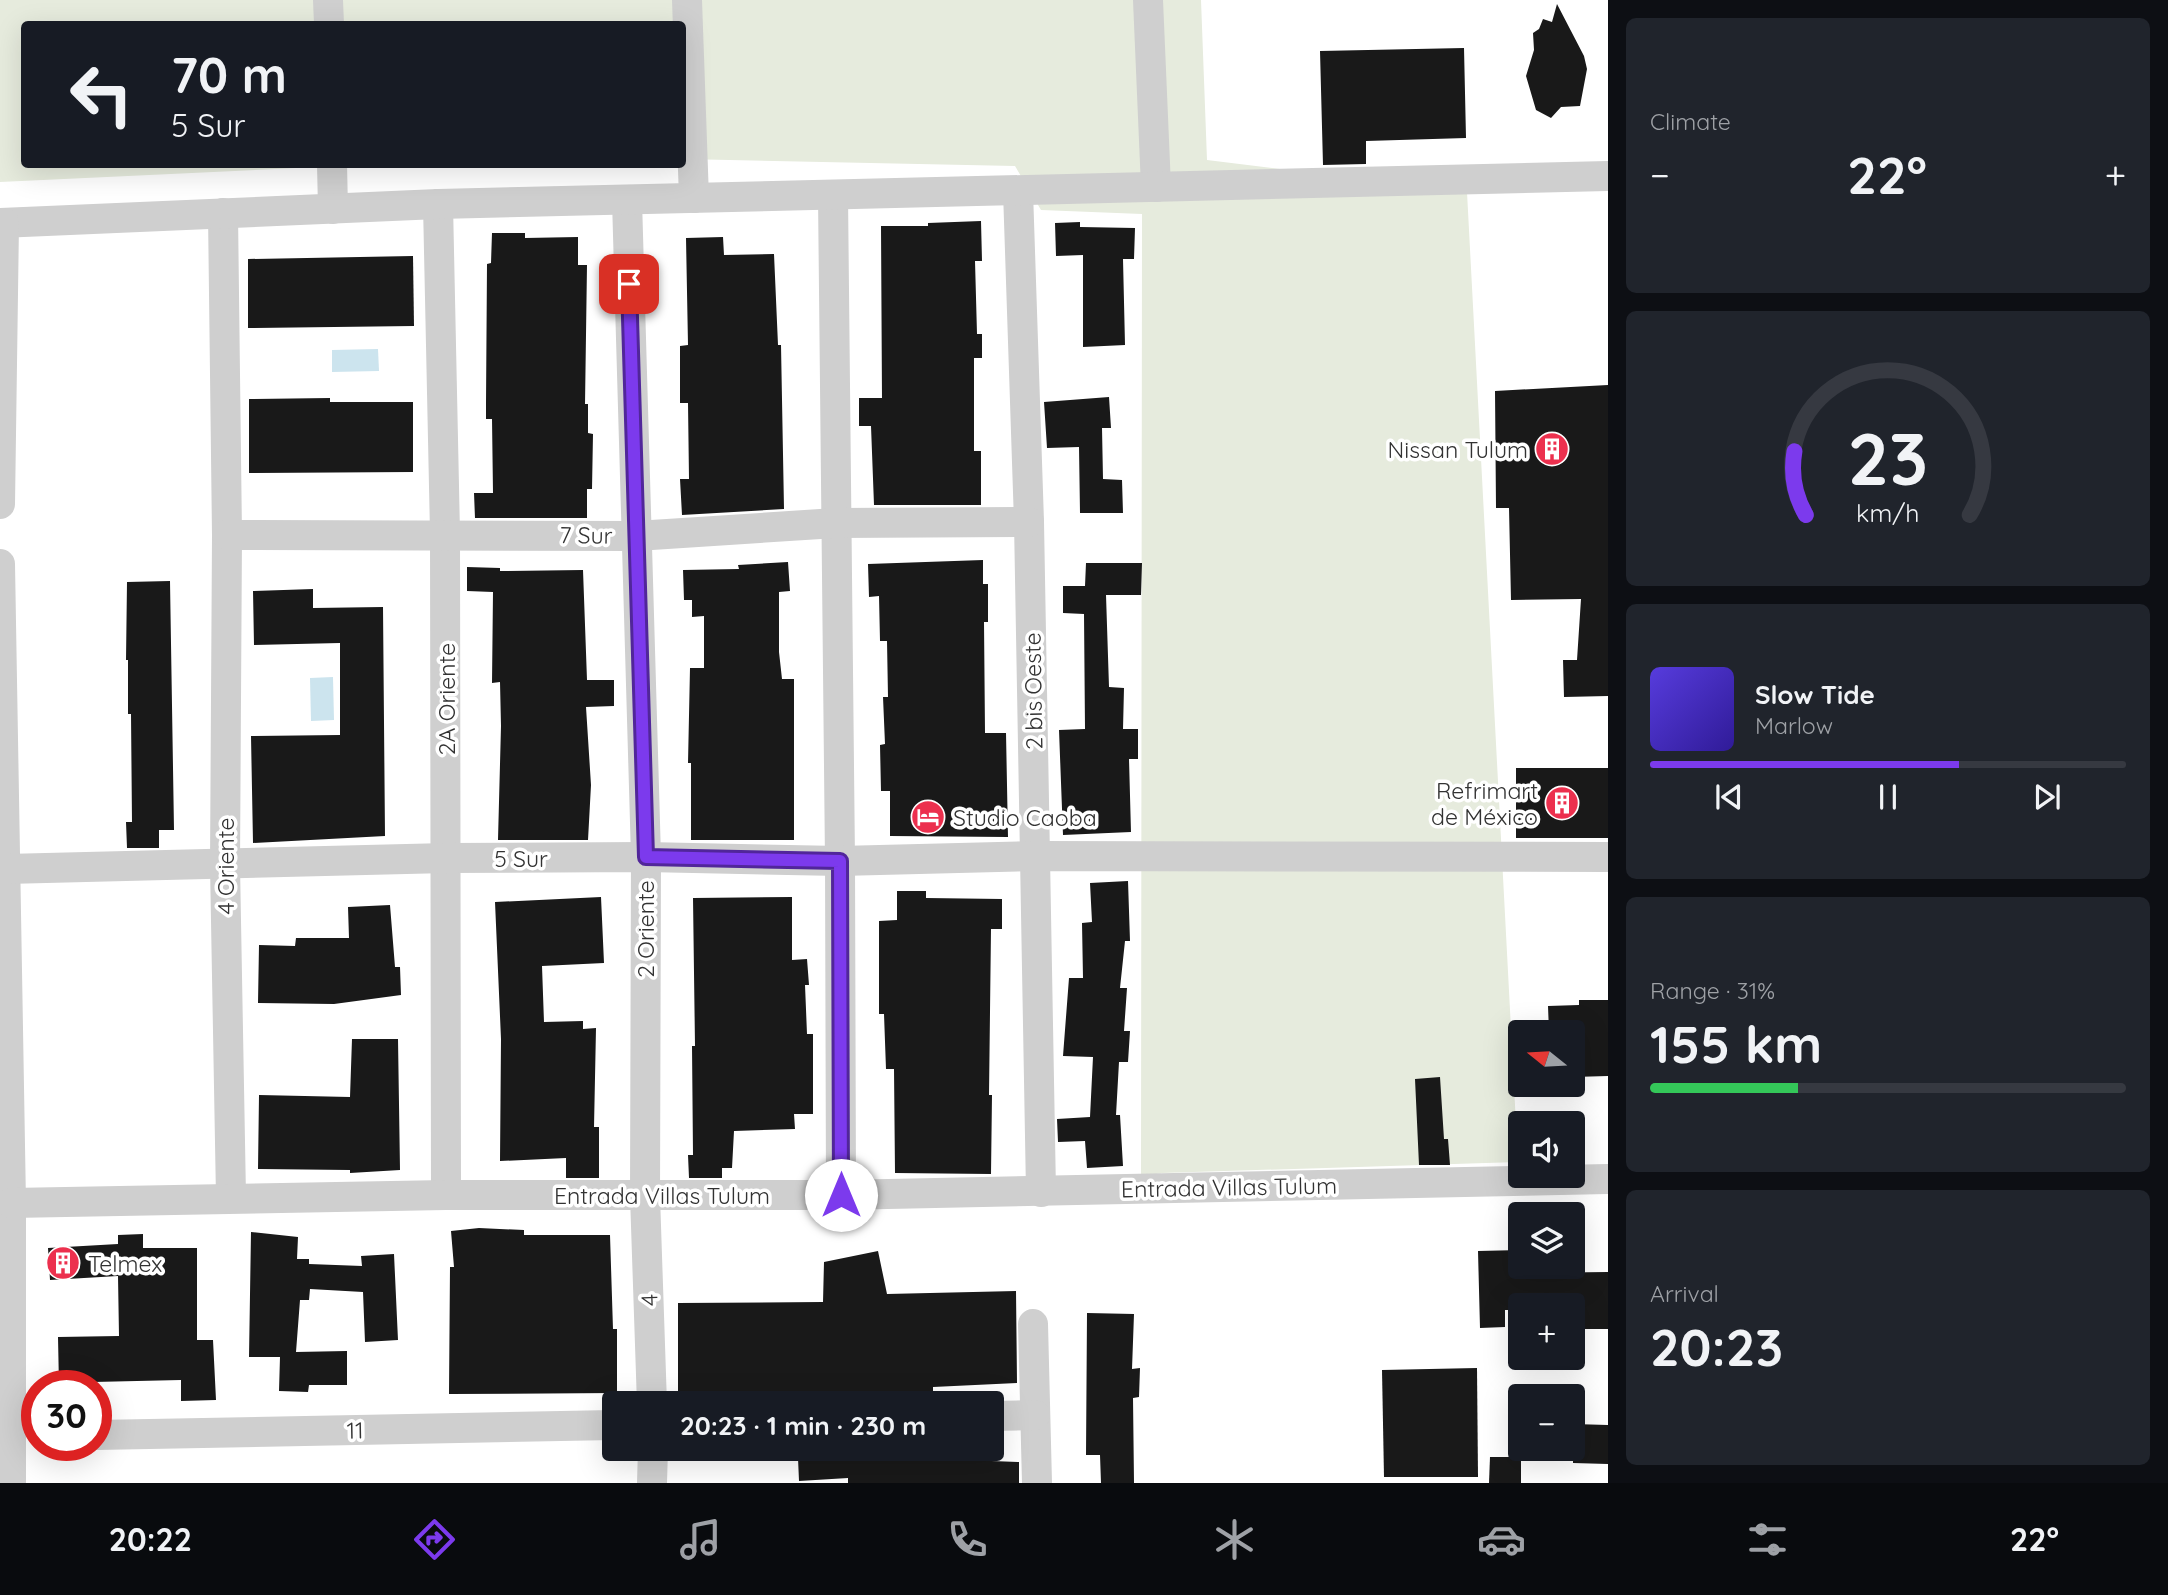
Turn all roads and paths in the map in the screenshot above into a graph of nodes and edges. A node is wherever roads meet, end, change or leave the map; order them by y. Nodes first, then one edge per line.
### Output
1 (328, 0) edge
2 (687, 0) edge
3 (1148, 0) edge
4 (329, 21) edge
5 (332, 168) edge
6 (1608, 176) edge
7 (1156, 187) junction
8 (1018, 191) junction
9 (833, 195) junction
10 (694, 198) junction
11 (627, 200) junction
12 (438, 204) junction
13 (333, 209) junction
14 (223, 213) junction
15 (2, 223) edge
16 (0, 504) edge
17 (1029, 522) junction
18 (836, 523) junction
19 (445, 533) junction
20 (227, 535) junction
21 (636, 536) junction
22 (0, 564) edge
23 (4, 850) edge
24 (1037, 856) junction
25 (646, 857) junction
26 (1608, 857) edge
27 (447, 858) junction
28 (840, 861) junction
29 (225, 864) junction
30 (1608, 1179) edge
31 (1041, 1192) junction
32 (446, 1195) junction
33 (841, 1195) junction
34 (645, 1196) junction
35 (231, 1197) junction
36 (11, 1203) junction
37 (1032, 1324) dead end
38 (652, 1391) edge
39 (21, 1397) edge
40 (1035, 1415) junction
41 (1004, 1416) edge
42 (602, 1425) edge
43 (112, 1435) edge
44 (21, 1444) edge
45 (653, 1461) edge
46 (11, 1483) edge
47 (652, 1483) edge
48 (1037, 1483) edge

1 - 4 street
2 - 10 street
3 - 7 street
5 - 13 street
6 - 7 street
7 - 8 street
8 - 9 street
8 - 17 street, 2 bis Oeste
9 - 10 street
9 - 18 street
10 - 11 street
11 - 12 street
11 - 21 street, 2 Oriente
12 - 13 street
12 - 19 street, 2A Oriente
13 - 14 street
14 - 15 street
14 - 20 street, 4 Oriente
15 - 16 street
17 - 18 street, 7 Sur
17 - 24 street, 2 bis Oeste
18 - 21 street, 7 Sur
18 - 28 street
19 - 20 street, 7 Sur
19 - 21 street, 7 Sur
19 - 27 street, 2A Oriente
20 - 29 street, 4 Oriente
21 - 25 street, 2 Oriente
22 - 23 street
23 - 29 street, 5 Sur
23 - 36 street
24 - 26 street, 5 Sur
24 - 28 street, 5 Sur
24 - 31 street, 2 bis Oeste
25 - 27 street, 5 Sur
25 - 28 street, 5 Sur
25 - 34 street, 2 Oriente
27 - 29 street, 5 Sur
27 - 32 street, 2A Oriente
28 - 33 street
29 - 35 street, 4 Oriente
30 - 31 street, Entrada Villas Tulum
31 - 33 street, Entrada Villas Tulum
32 - 34 street, Entrada Villas Tulum
32 - 35 street, Entrada Villas Tulum
33 - 34 street, Entrada Villas Tulum
34 - 38 street, 4
35 - 36 street, Entrada Villas Tulum
36 - 39 street
37 - 40 street
40 - 41 street
40 - 48 street
42 - 43 street, 11
44 - 46 street
45 - 47 street

